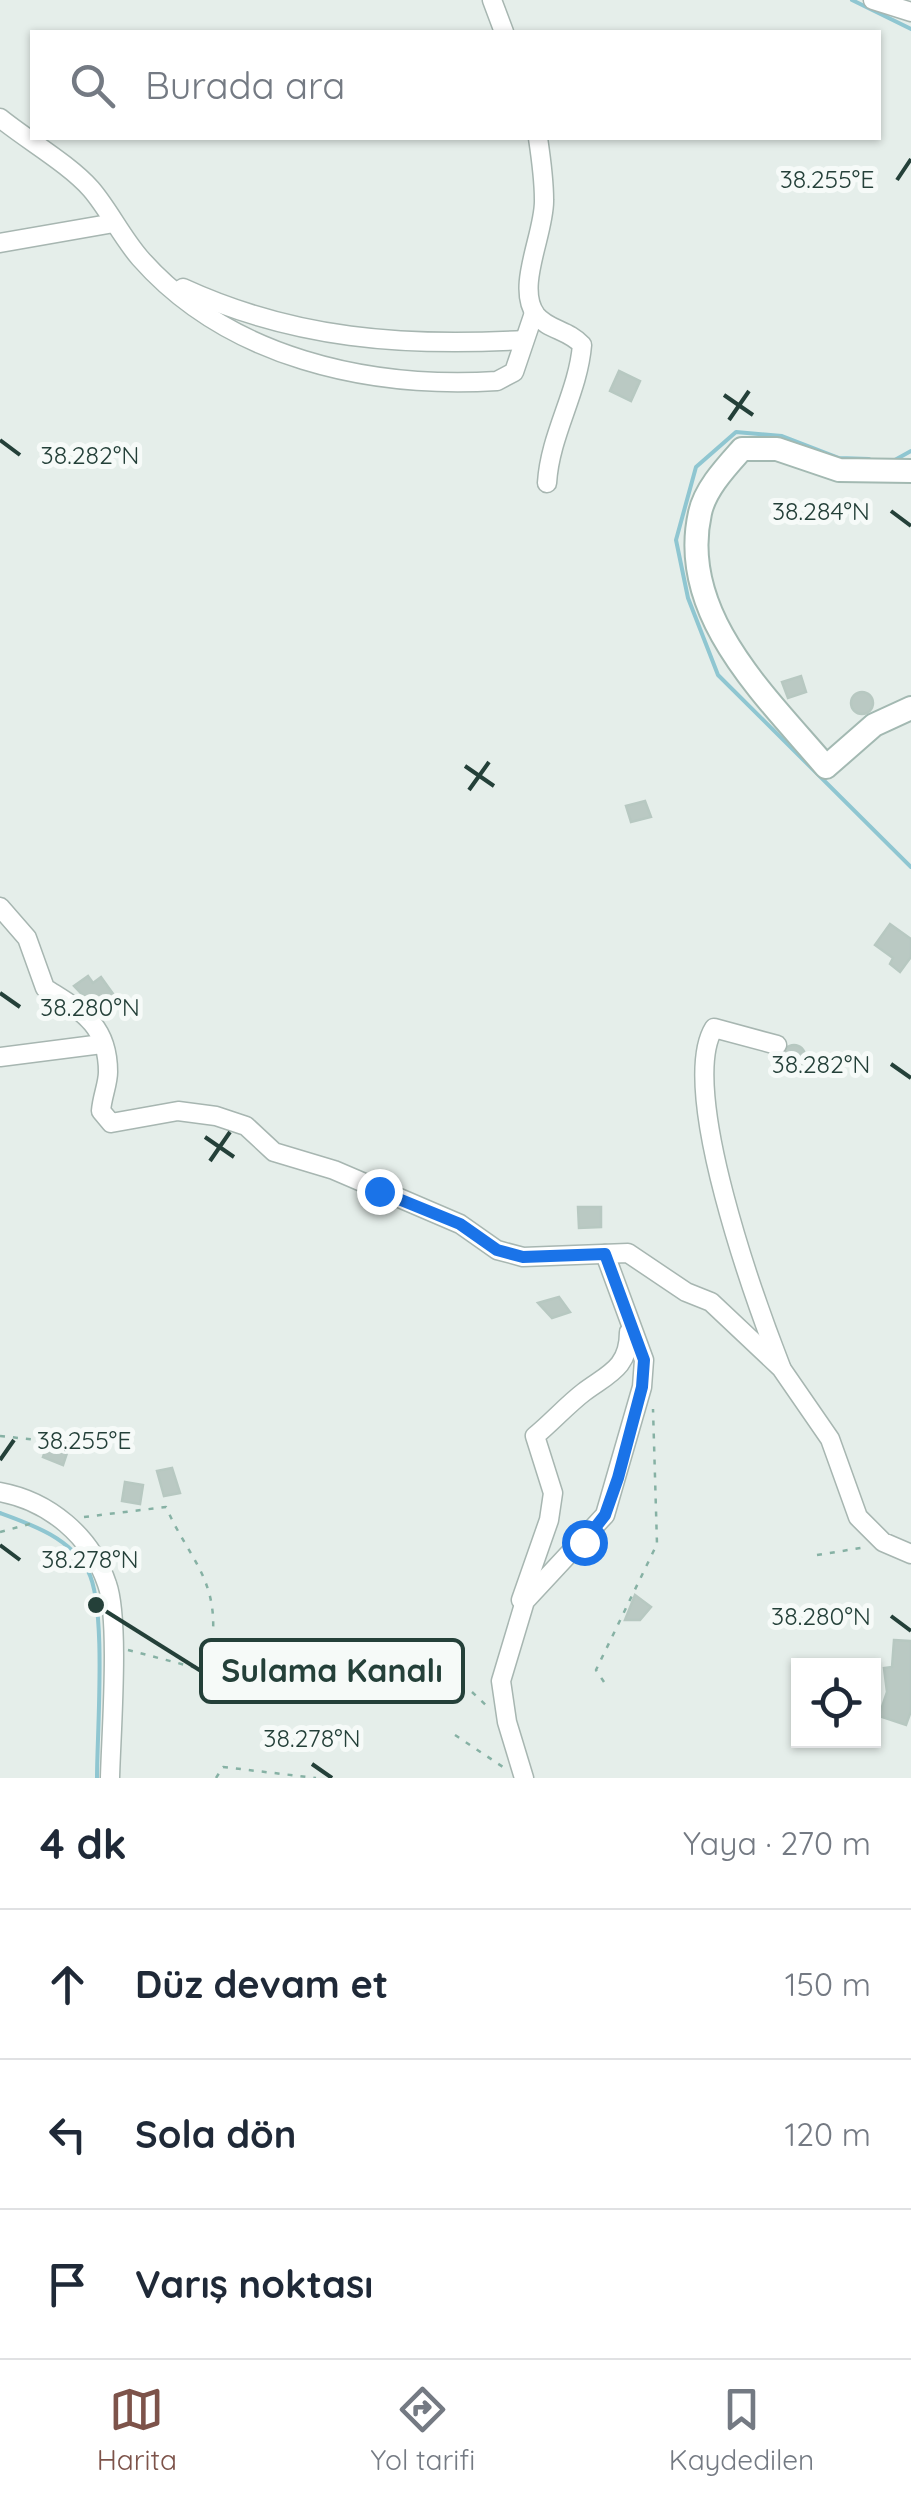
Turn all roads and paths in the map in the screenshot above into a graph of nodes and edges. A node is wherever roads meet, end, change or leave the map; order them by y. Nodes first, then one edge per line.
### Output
1 (492, 0) edge
2 (873, 0) edge
3 (911, 12) edge
4 (503, 30) edge
5 (0, 118) edge
6 (538, 140) edge
7 (114, 223) junction
8 (0, 243) edge
9 (164, 280) junction
10 (534, 313) junction
11 (524, 340) junction
12 (911, 471) edge
13 (547, 483) dead end
14 (911, 708) edge
15 (0, 907) edge
16 (102, 1044) junction
17 (777, 1044) dead end
18 (0, 1057) edge
19 (605, 1254) junction
20 (629, 1322) junction
21 (781, 1368) junction
22 (654, 1396) dead end
23 (0, 1436) edge
24 (38, 1440) dead end
25 (0, 1492) edge
26 (63, 1519) junction
27 (18, 1524) dead end
28 (0, 1532) edge
29 (882, 1542) junction
30 (911, 1554) edge
31 (817, 1555) dead end
32 (518, 1624) junction
33 (213, 1632) dead end
34 (112, 1646) junction
35 (204, 1663) dead end
36 (604, 1682) dead end
37 (454, 1735) dead end
38 (504, 1769) junction
39 (110, 1778) edge
40 (216, 1778) edge
41 (316, 1778) edge
42 (505, 1778) edge
43 (522, 1778) edge

1 - 4 street
2 - 3 street
5 - 7 street
6 - 10 street
7 - 8 street
7 - 9 street
9 - 11 street
9 - 11 street
10 - 11 street
10 - 13 street
12 - 14 street
15 - 16 street
16 - 18 street
16 - 19 street
17 - 21 street
19 - 20 street
19 - 21 street
20 - 32 street
20 - 32 street
21 - 29 street
22 - 36 path
23 - 24 path
25 - 26 street
26 - 33 path
26 - 34 street
27 - 28 path
29 - 30 street
29 - 31 path
32 - 43 street
34 - 35 path
34 - 39 street
37 - 38 path
38 - 42 path
38 - 43 path
40 - 41 path

